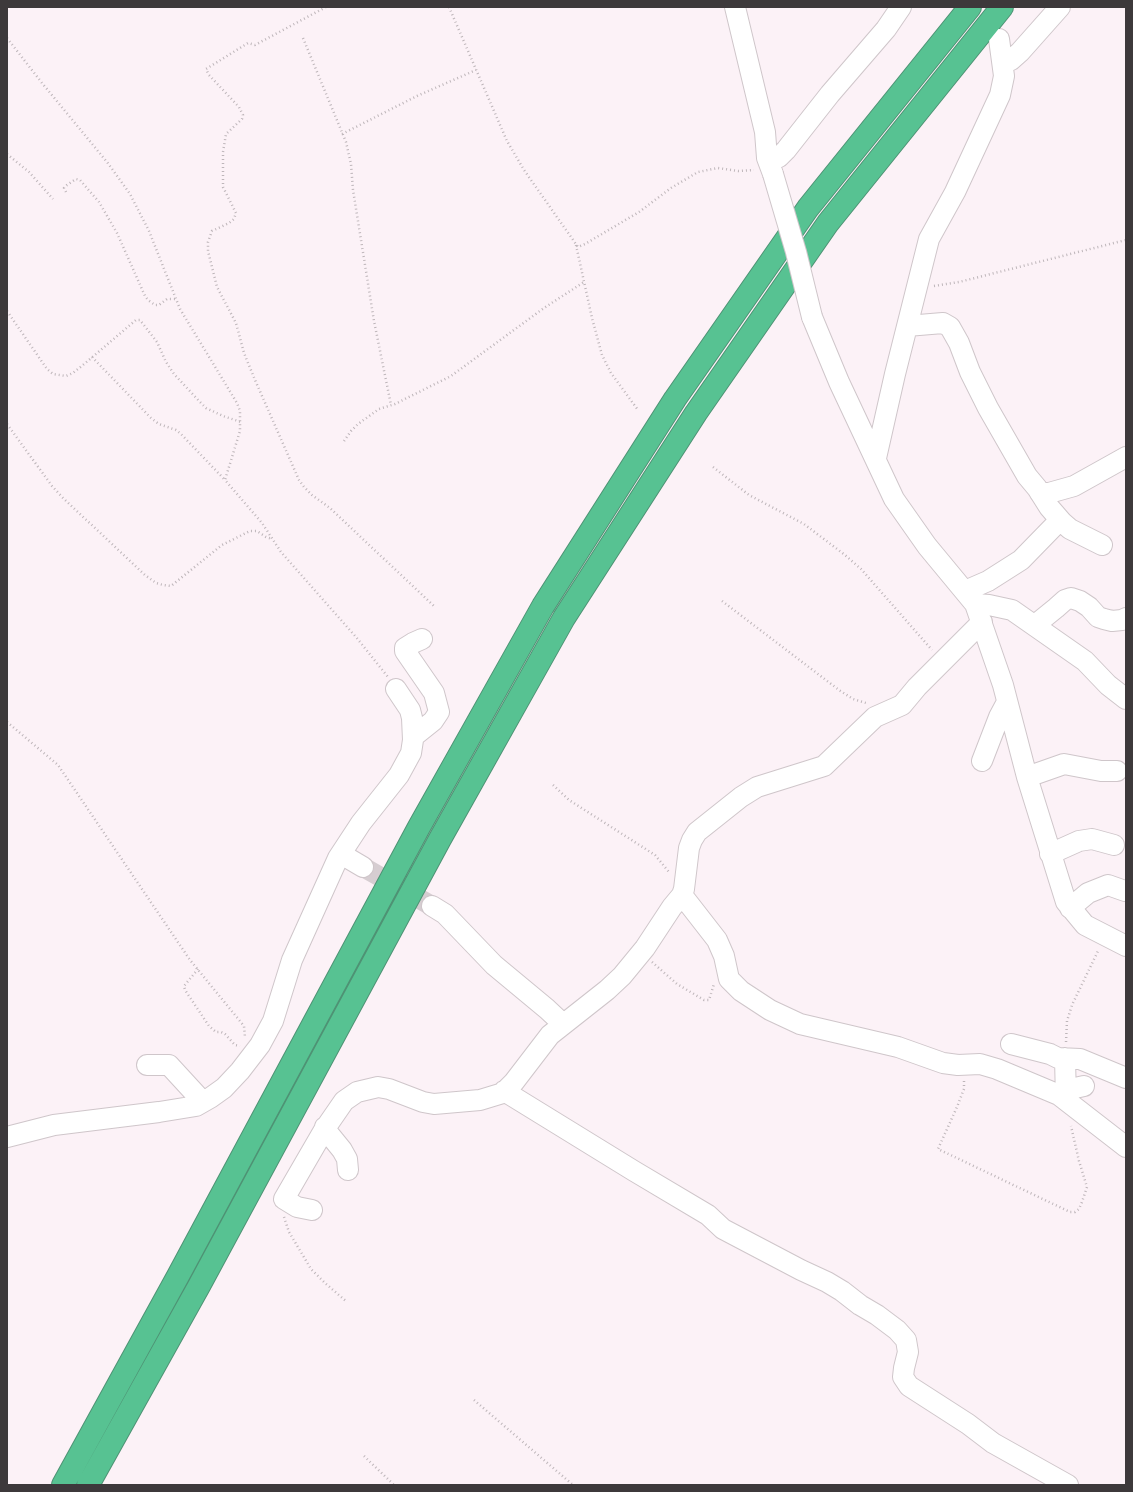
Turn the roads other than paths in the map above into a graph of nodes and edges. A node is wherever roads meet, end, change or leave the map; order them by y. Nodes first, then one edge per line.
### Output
1 (735, 7) edge
2 (901, 7) edge
3 (970, 7) edge
4 (1002, 7) edge
5 (1060, 7) edge
6 (999, 39) dead end
7 (1002, 64) junction
8 (771, 168) junction
9 (908, 326) junction
10 (1126, 457) edge
11 (876, 458) junction
12 (1040, 494) junction
13 (1060, 520) junction
14 (1102, 544) dead end
15 (974, 606) junction
16 (1126, 618) edge
17 (1035, 625) junction
18 (422, 639) dead end
19 (1088, 664) junction
20 (396, 689) road end
21 (1126, 690) edge
22 (1126, 699) edge
23 (1007, 702) junction
24 (421, 731) junction
25 (982, 760) dead end
26 (1117, 771) dead end
27 (1027, 777) junction
28 (1114, 845) dead end
29 (341, 854) junction
30 (1050, 854) junction
31 (364, 867) tunnel mouth
32 (683, 888) junction
33 (1125, 891) edge
34 (432, 906) tunnel mouth
35 (1070, 908) junction
36 (1126, 946) edge
37 (563, 1024) junction
38 (1011, 1044) dead end
39 (1065, 1058) junction
40 (146, 1065) dead end
41 (1126, 1078) edge
42 (504, 1091) junction
43 (1072, 1092) junction
44 (203, 1102) junction
45 (325, 1127) junction
46 (7, 1137) edge
47 (1126, 1147) edge
48 (348, 1170) dead end
49 (312, 1210) dead end
50 (63, 1485) edge
51 (88, 1485) edge
52 (1068, 1485) edge

1 - 8 street
2 - 8 street
3 - 50 highway
4 - 51 highway
5 - 7 street
6 - 7 street
7 - 9 street
8 - 11 street, bridge
9 - 11 street
9 - 12 street
10 - 12 street
11 - 15 street
12 - 13 street
13 - 14 street
13 - 15 street
15 - 17 street
15 - 23 street
15 - 32 street
16 - 17 street
17 - 19 street
18 - 24 street
19 - 21 street
19 - 22 street
20 - 24 street
23 - 25 street
23 - 27 street
24 - 29 street
26 - 27 street
27 - 30 street
28 - 30 street
29 - 31 street
29 - 44 street
30 - 35 street
32 - 37 street
32 - 43 street
33 - 35 street
34 - 37 street
35 - 36 street
37 - 42 street
38 - 39 street
39 - 41 street
39 - 43 street
40 - 44 street
42 - 45 street
42 - 52 street
43 - 47 street
44 - 46 street
45 - 48 street
45 - 49 street

